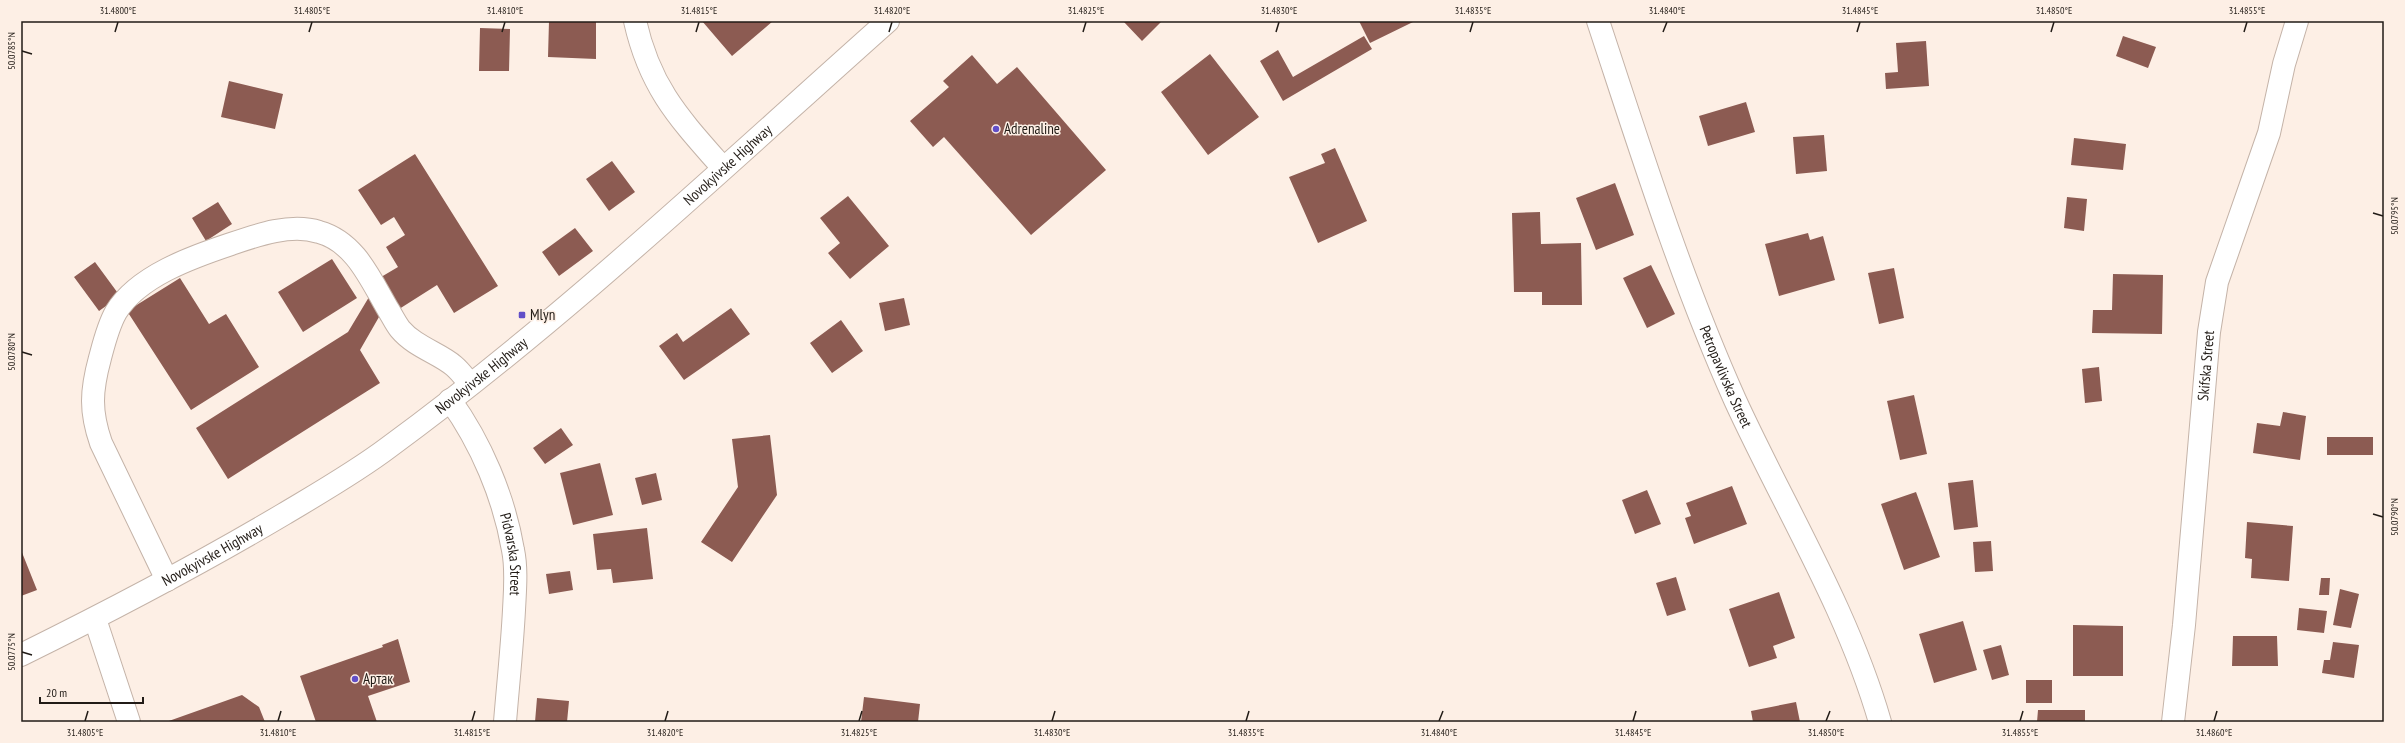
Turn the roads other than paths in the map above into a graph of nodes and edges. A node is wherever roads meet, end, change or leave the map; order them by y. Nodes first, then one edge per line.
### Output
1 (635, 21) edge
2 (888, 21) edge
3 (1598, 21) edge
4 (2297, 21) edge
5 (723, 168) junction
6 (470, 384) junction
7 (450, 400) junction
8 (167, 580) junction
9 (95, 619) junction
10 (21, 655) edge
11 (129, 722) edge
12 (505, 722) edge
13 (1880, 722) edge
14 (2172, 722) edge

1 - 5 street
2 - 5 street, Novokyivske Highway
3 - 13 street, Petropavlivska Street
4 - 14 street, Skifska Street
5 - 6 street, Novokyivske Highway
6 - 7 street, Novokyivske Highway
6 - 8 street
7 - 8 street, Novokyivske Highway
7 - 12 street, Pidvarska Street
8 - 9 street, Novokyivske Highway
9 - 10 street, Novokyivske Highway
9 - 11 street

